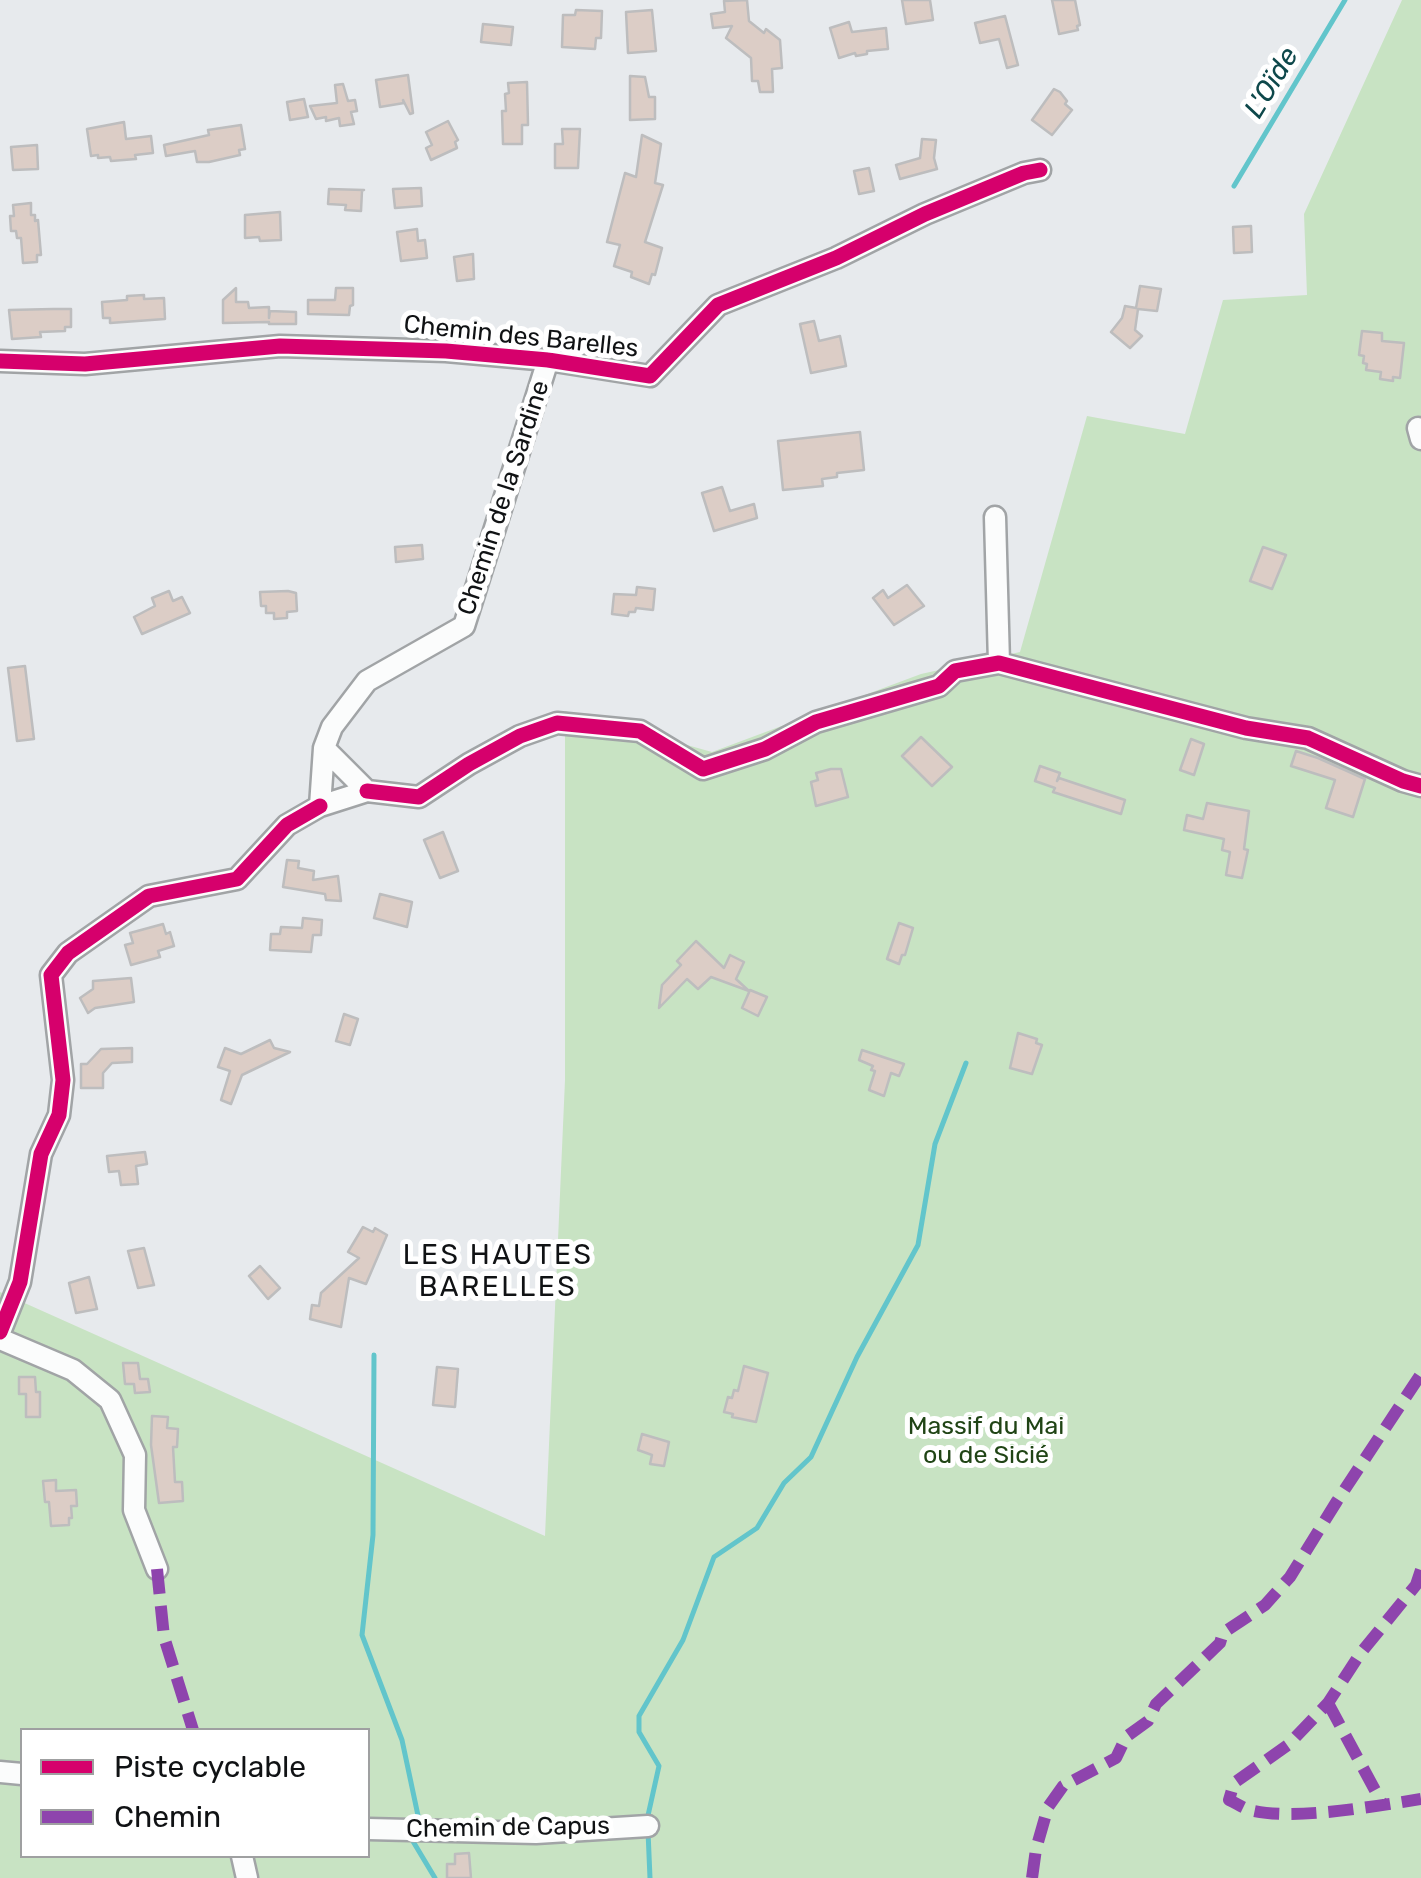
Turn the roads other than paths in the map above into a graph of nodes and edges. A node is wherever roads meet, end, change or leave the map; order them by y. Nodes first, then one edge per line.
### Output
1 (1040, 170) dead end
2 (548, 360) junction
3 (0, 361) edge
4 (994, 516) dead end
5 (999, 663) junction
6 (324, 748) junction
7 (1421, 786) edge
8 (367, 791) junction
9 (320, 806) junction
10 (0, 1336) edge
11 (157, 1569) dead end
12 (648, 1826) dead end
13 (370, 1829) edge

1 - 2 street, Chemin des Barelles
2 - 3 street, Chemin des Barelles
2 - 6 street, Chemin de la Sardine
4 - 5 street
5 - 7 street
5 - 8 street
6 - 8 street
6 - 9 street
8 - 9 street
9 - 10 street
10 - 11 street
12 - 13 street, Chemin de Capus

